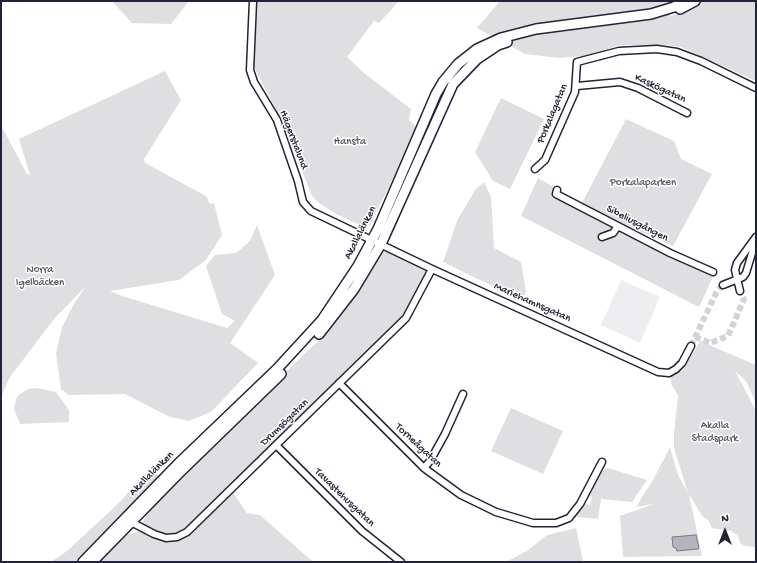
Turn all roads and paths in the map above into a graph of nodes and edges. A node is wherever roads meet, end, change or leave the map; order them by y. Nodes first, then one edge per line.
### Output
1 (253, 1) edge
2 (685, 1) edge
3 (695, 1) edge
4 (577, 86) junction
5 (756, 88) edge
6 (687, 113) dead end
7 (535, 169) dead end
8 (557, 190) dead end
9 (618, 226) junction
10 (602, 237) dead end
11 (756, 238) edge
12 (372, 240) junction
13 (381, 244) junction
14 (432, 269) junction
15 (713, 272) dead end
16 (737, 279) junction
17 (723, 285) tunnel mouth
18 (740, 291) tunnel mouth
19 (691, 346) tunnel mouth
20 (339, 383) junction
21 (463, 394) dead end
22 (276, 445) junction
23 (602, 462) dead end
24 (424, 468) junction
25 (127, 520) junction
26 (83, 562) edge
27 (92, 562) edge
28 (401, 562) edge

1 - 12 street, Hägerstalund
2 - 12 main road, Akallalänken
3 - 13 main road, Akallalänken
4 - 5 street, Porkalagatan
4 - 6 street, Kaskögatan
4 - 7 street, Porkalagatan
8 - 9 street, Sibeliusgången
9 - 10 street
9 - 15 street, Sibeliusgången
11 - 16 street
11 - 16 street
12 - 13 street, Hägerstalund
12 - 25 main road, Akallalänken
13 - 14 street, Mariehamnsgatan
13 - 25 main road, Akallalänken
14 - 19 street, Mariehamnsgatan
14 - 20 street, Drumsögatan
16 - 17 street
16 - 18 street
20 - 22 street, Drumsögatan
20 - 24 street, Torneågatan
21 - 24 street
22 - 25 street, Drumsögatan
22 - 28 street, Tavastehusgatan
23 - 24 street, Torneågatan
25 - 26 main road, Akallalänken
25 - 27 main road, Akallalänken

